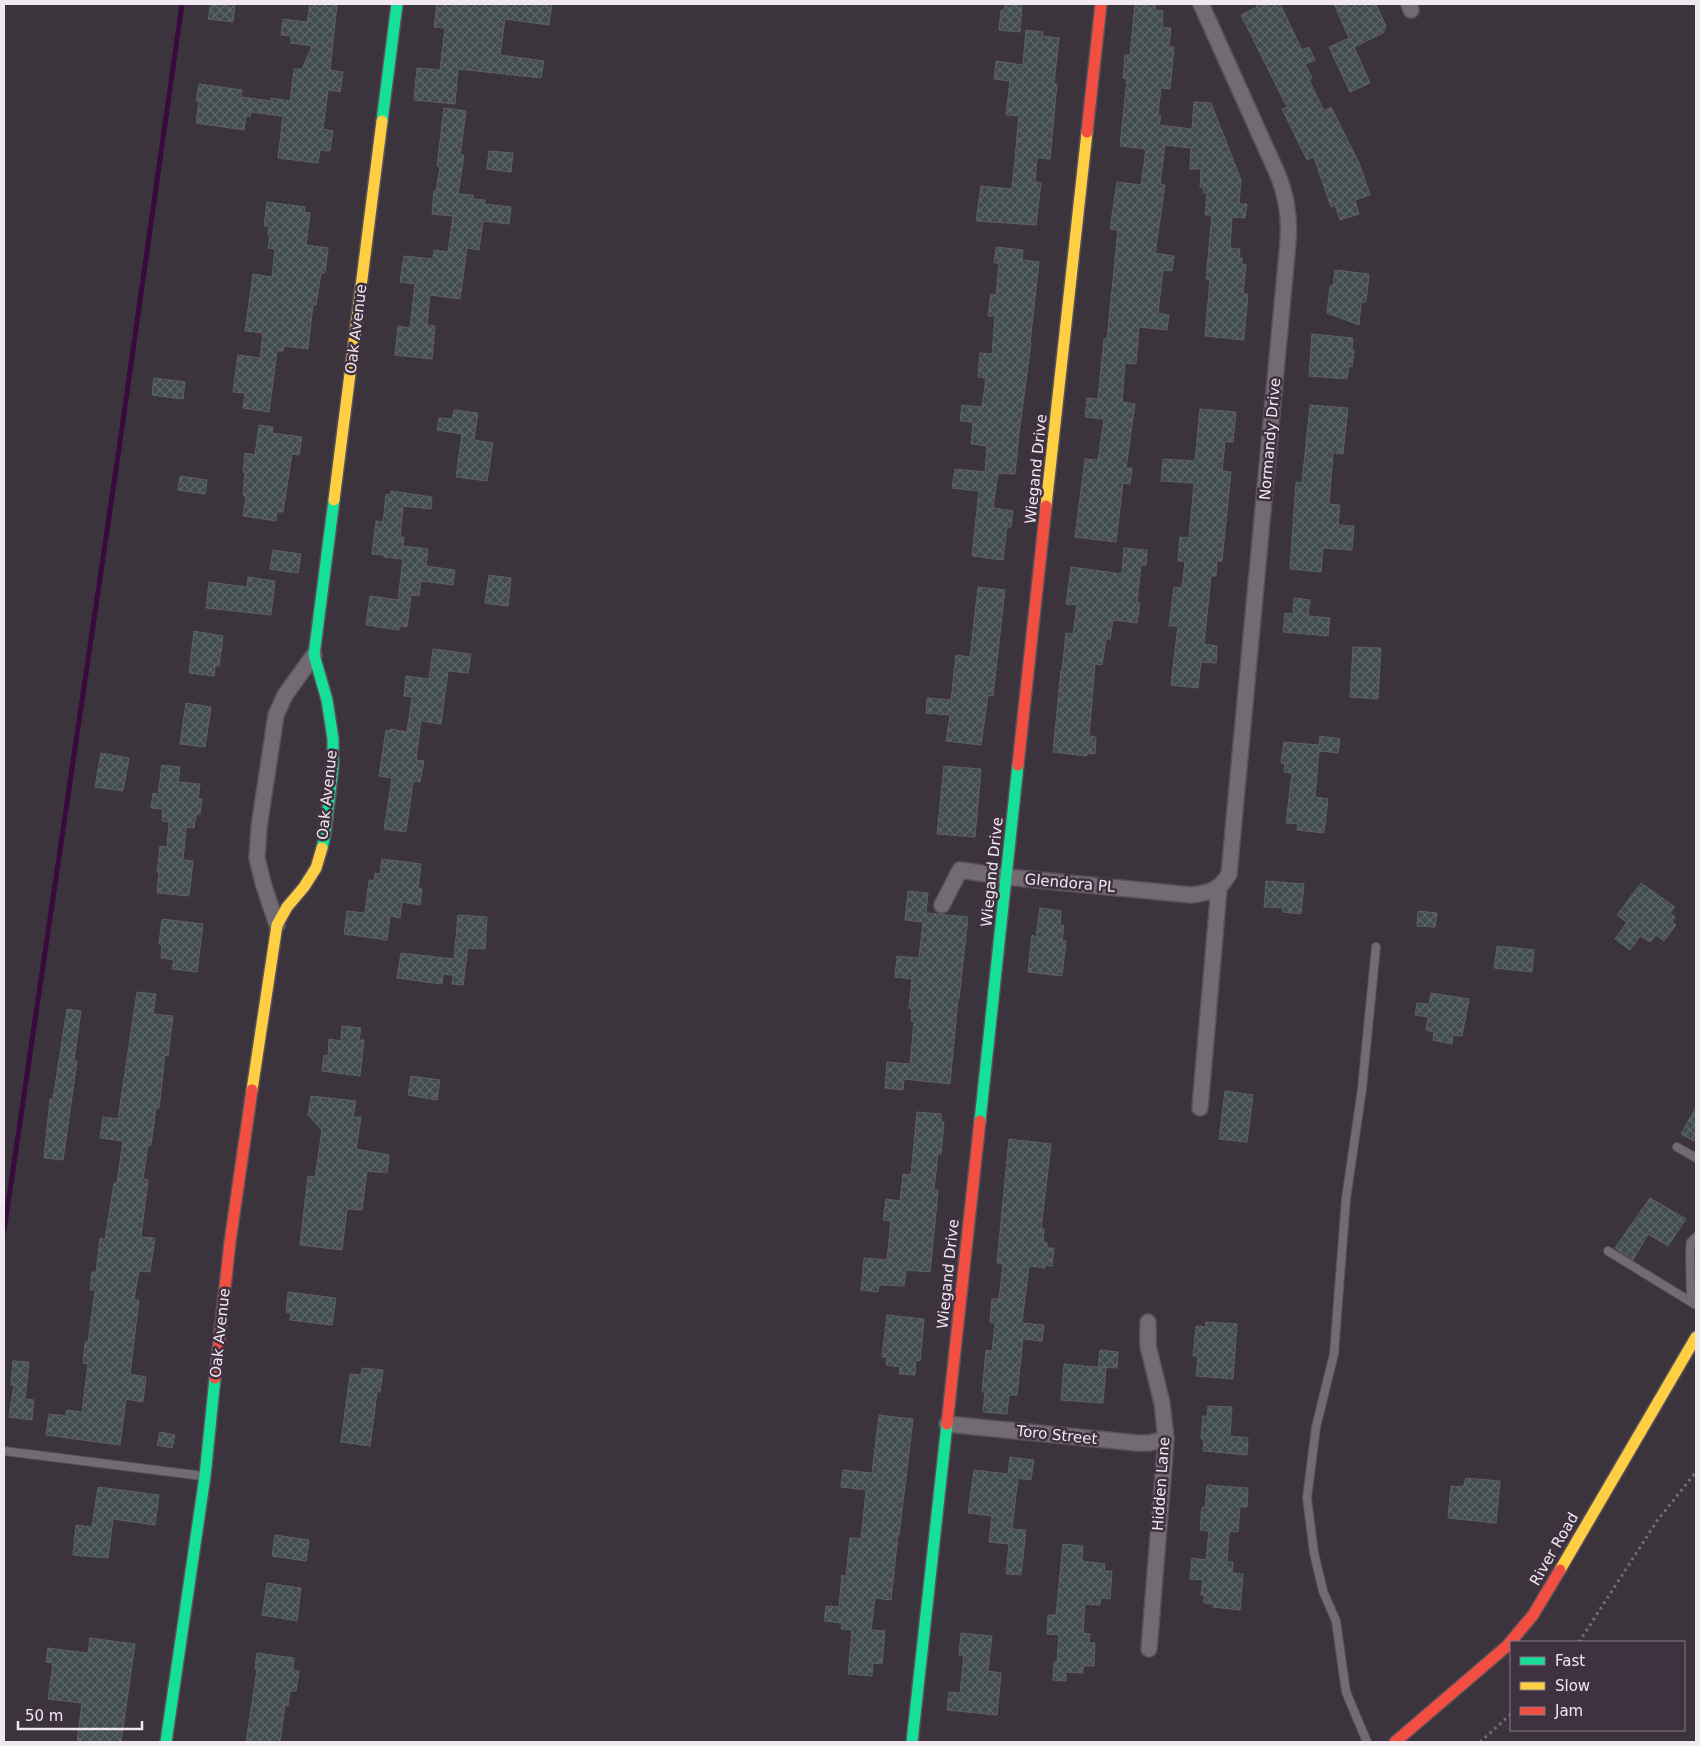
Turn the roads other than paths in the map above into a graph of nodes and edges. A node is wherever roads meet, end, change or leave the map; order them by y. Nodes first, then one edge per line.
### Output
1 (397, 4) edge
2 (1101, 4) edge
3 (1201, 4) edge
4 (314, 655) junction
5 (1007, 877) junction
6 (1218, 888) junction
7 (942, 905) dead end
8 (277, 925) junction
9 (1376, 947) dead end
10 (1200, 1108) dead end
11 (1677, 1147) dead end
12 (1696, 1158) edge
13 (1696, 1236) edge
14 (1608, 1251) dead end
15 (1693, 1303) edge
16 (1148, 1322) dead end
17 (1696, 1337) edge
18 (947, 1424) junction
19 (1166, 1439) junction
20 (4, 1451) edge
21 (205, 1476) junction
22 (1510, 1641) edge
23 (1510, 1641) edge
24 (1149, 1649) dead end
25 (166, 1742) edge
26 (912, 1742) edge
27 (1367, 1742) edge
28 (1395, 1742) edge

1 - 4 street, Oak Avenue
2 - 5 street, Wiegand Drive
3 - 6 street, Normandy Drive
4 - 8 street, Oak Avenue
4 - 8 street, Oak Avenue
5 - 6 street, Glendora PL
5 - 7 street, Glendora PL
5 - 18 street, Wiegand Drive
6 - 10 street
8 - 21 street, Oak Avenue
9 - 27 lane
11 - 12 lane
13 - 15 lane
14 - 15 lane
16 - 19 street, Hidden Lane
17 - 22 street, River Road
18 - 19 street, Toro Street
18 - 26 street, Wiegand Drive
19 - 24 street, Hidden Lane
20 - 21 lane
21 - 25 street, Oak Avenue
23 - 28 street, River Road

